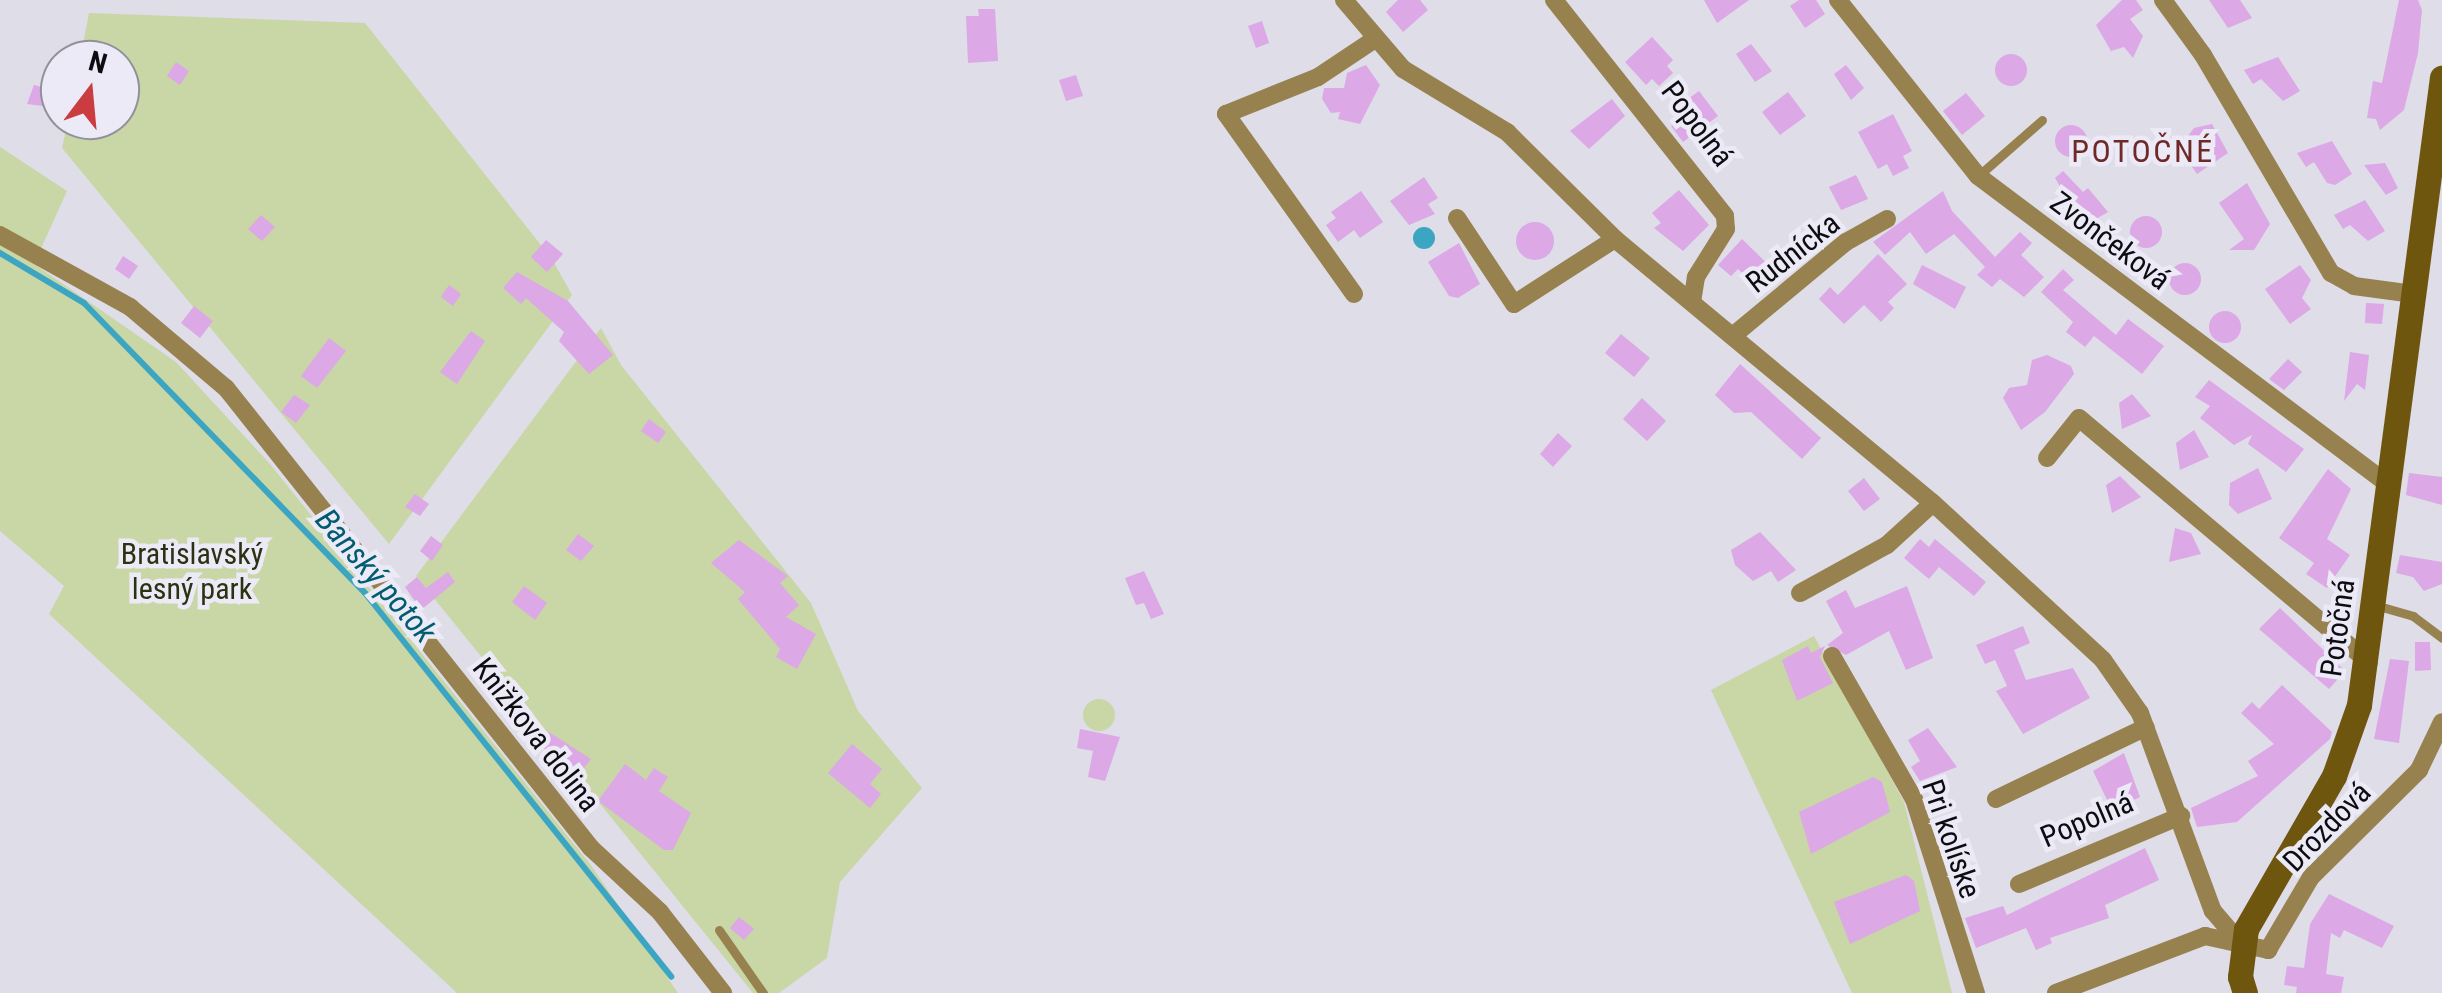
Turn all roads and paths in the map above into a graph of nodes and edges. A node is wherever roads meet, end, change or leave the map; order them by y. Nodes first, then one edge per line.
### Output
1 (1344, 0) edge
2 (1554, 0) edge
3 (1838, 0) edge
4 (2163, 0) edge
5 (1375, 40) junction
6 (2442, 77) edge
7 (2042, 120) dead end
8 (1978, 176) junction
9 (1458, 218) dead end
10 (1888, 219) dead end
11 (0, 235) edge
12 (1615, 239) junction
13 (1354, 294) dead end
14 (2413, 294) junction
15 (1692, 302) junction
16 (1735, 334) junction
17 (2047, 458) dead end
18 (2388, 486) junction
19 (1933, 504) junction
20 (1800, 592) dead end
21 (2375, 605) junction
22 (2442, 638) edge
23 (1832, 656) dead end
24 (2368, 662) junction
25 (2442, 722) edge
26 (2146, 727) junction
27 (1996, 799) dead end
28 (2181, 816) junction
29 (2019, 884) dead end
30 (718, 930) dead end
31 (2242, 945) junction
32 (723, 993) edge
33 (762, 993) edge
34 (1976, 993) edge
35 (2056, 993) edge
36 (2246, 993) edge

1 - 5 street, Popolná
2 - 15 street, Popolná
3 - 8 street, Zvončeková
4 - 14 street
5 - 12 street, Popolná
5 - 13 street
6 - 14 street, Potočná
7 - 8 lane
8 - 18 street, Zvončeková
9 - 12 street
10 - 16 street, Rudnícka
11 - 32 street, Knižkova dolina
12 - 15 street, Popolná
14 - 18 street, Potočná
15 - 16 street, Popolná
16 - 19 street, Popolná
17 - 24 street
18 - 21 street, Potočná
19 - 20 street
19 - 26 street, Popolná
21 - 22 lane
21 - 24 street, Potočná
23 - 34 street, Pri kolíske
24 - 31 street, Potočná
25 - 31 street, Drozdová
26 - 27 street, Popolná
26 - 28 street, Popolná
28 - 29 street, Popolná
28 - 31 street, Popolná
30 - 33 lane
31 - 35 street
31 - 36 street

